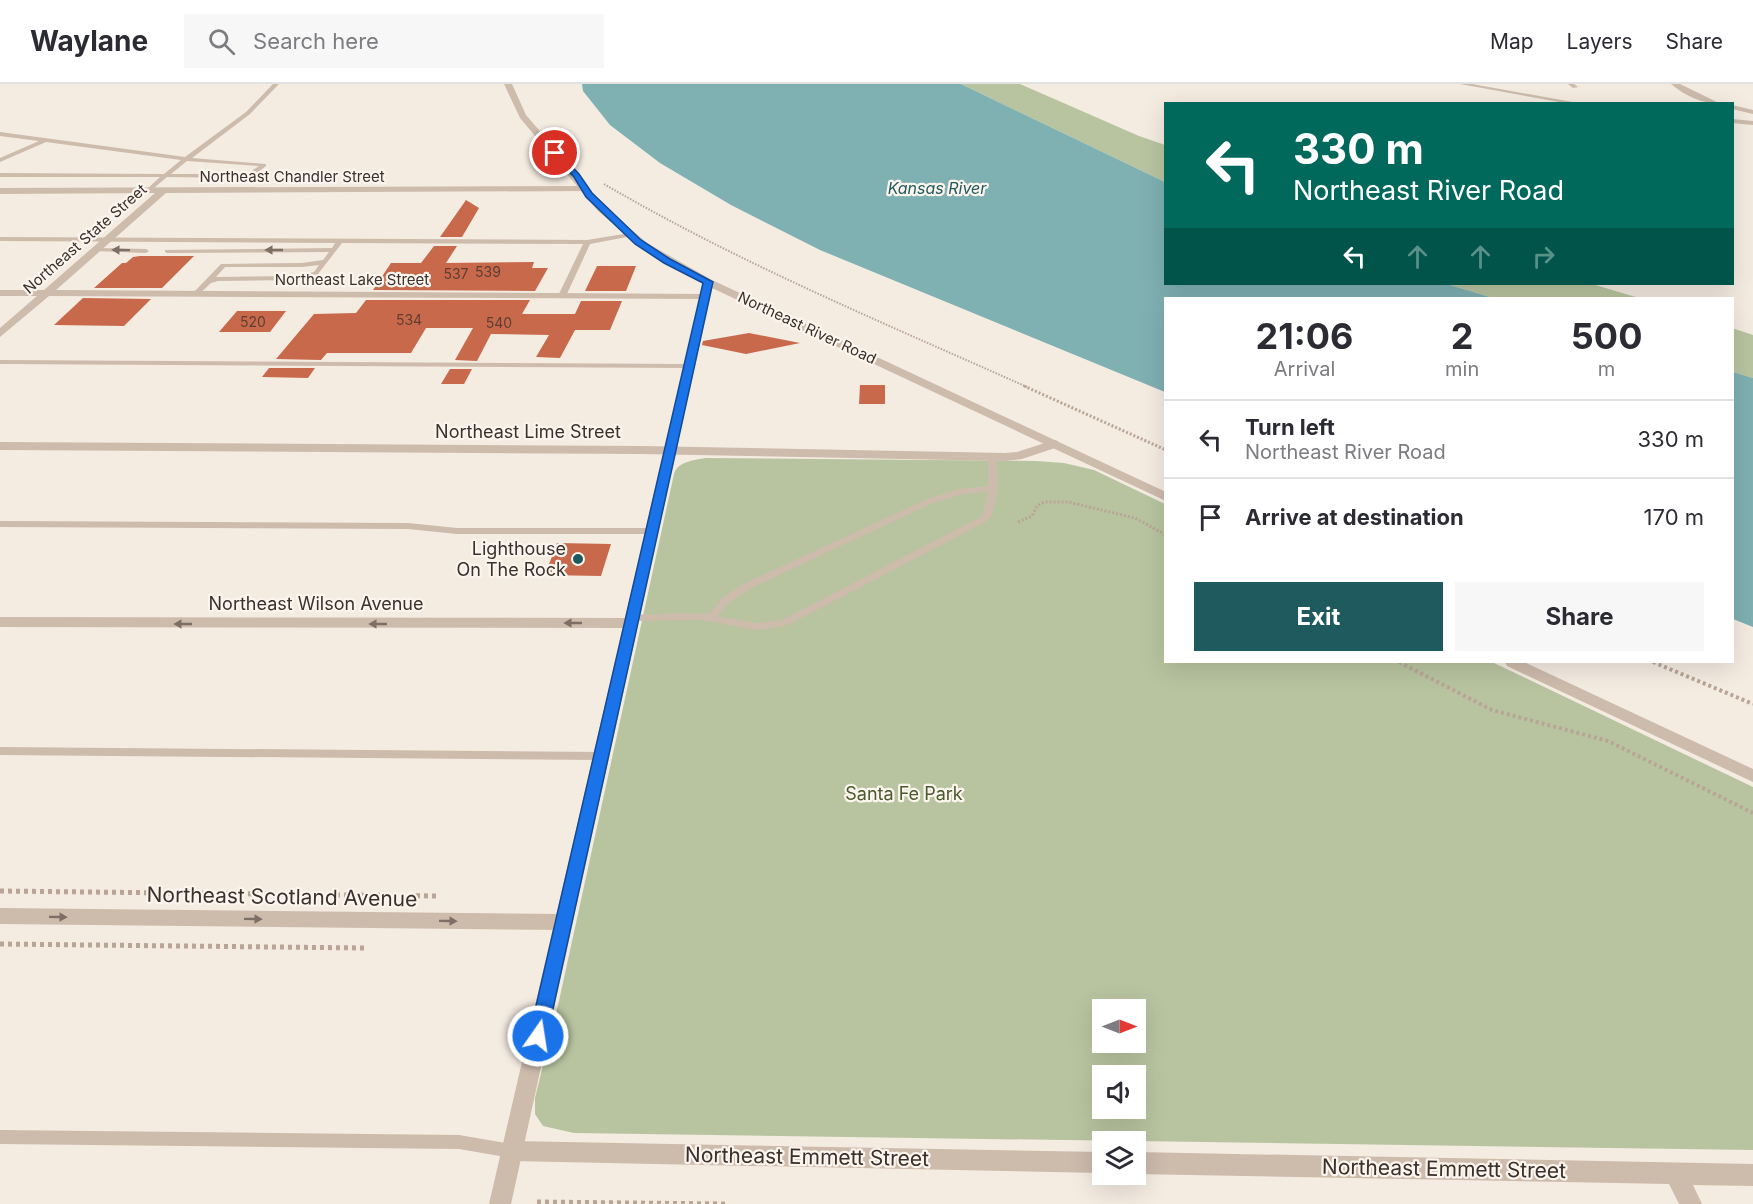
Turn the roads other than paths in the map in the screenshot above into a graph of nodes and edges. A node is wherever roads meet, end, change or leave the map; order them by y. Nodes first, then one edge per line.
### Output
1 (276, 84) edge
2 (508, 84) edge
3 (1463, 84) edge
4 (1676, 84) edge
5 (1570, 102) edge
6 (1712, 102) edge
7 (1734, 107) edge
8 (1753, 112) edge
9 (1734, 121) edge
10 (1753, 123) edge
11 (0, 134) edge
12 (44, 141) junction
13 (187, 159) junction
14 (0, 160) edge
15 (0, 175) edge
16 (165, 175) junction
17 (585, 189) junction
18 (0, 191) edge
19 (148, 191) junction
20 (163, 191) junction
21 (630, 235) junction
22 (0, 239) edge
23 (108, 239) junction
24 (340, 241) junction
25 (587, 242) junction
26 (96, 250) junction
27 (332, 250) junction
28 (146, 251) dead end
29 (167, 251) dead end
30 (325, 262) junction
31 (208, 281) junction
32 (706, 289) junction
33 (0, 293) edge
34 (47, 293) junction
35 (197, 294) junction
36 (562, 296) junction
37 (0, 334) edge
38 (0, 362) edge
39 (689, 366) junction
40 (1054, 444) junction
41 (0, 446) edge
42 (670, 451) junction
43 (992, 457) junction
44 (993, 488) junction
45 (1164, 496) edge
46 (0, 524) edge
47 (652, 531) junction
48 (711, 618) junction
49 (632, 620) junction
50 (0, 622) edge
51 (1514, 663) edge
52 (0, 751) edge
53 (601, 756) junction
54 (1753, 776) edge
55 (0, 916) edge
56 (564, 922) junction
57 (0, 1137) edge
58 (512, 1151) junction
59 (1092, 1163) edge
60 (1146, 1163) edge
61 (1676, 1174) junction
62 (1753, 1175) edge
63 (500, 1204) edge
64 (1691, 1204) edge

1 - 13 lane
2 - 17 street, Northeast River Road
3 - 5 lane
4 - 6 street
7 - 8 street
9 - 10 lane
11 - 12 lane
12 - 13 lane
12 - 14 lane
13 - 16 lane
13 - 16 lane
15 - 16 lane
16 - 19 lane
17 - 20 street, Northeast Chandler Street
17 - 21 street, Northeast River Road
18 - 19 street, Northeast Chandler Street
19 - 20 street, Northeast Chandler Street
20 - 23 street, Northeast State Street
21 - 25 lane
21 - 32 street, Northeast River Road
22 - 23 lane
23 - 24 lane
23 - 26 street, Northeast State Street
24 - 25 lane
24 - 27 lane
25 - 36 lane
28 -> 26 lane
26 - 34 street, Northeast State Street
27 -> 29 lane
27 - 30 lane
30 - 31 lane
30 - 31 lane
31 - 35 lane
32 - 36 street, Northeast Lake Street
32 - 39 street
32 - 40 street, Northeast River Road
33 - 34 street, Northeast Lake Street
34 - 35 street, Northeast Lake Street
34 - 37 street, Northeast State Street
35 - 36 street, Northeast Lake Street
38 - 39 lane
39 - 42 street
40 - 43 street, Northeast Lime Street
40 - 45 street, Northeast River Road
41 - 42 street, Northeast Lime Street
42 - 43 street, Northeast Lime Street
42 - 47 street
43 - 44 lane
44 - 48 lane
44 - 48 lane
46 - 47 lane
47 - 49 street
48 - 49 lane
49 -> 50 street, Northeast Wilson Avenue
49 - 53 street
51 - 54 street
52 - 53 lane
53 - 56 street
55 -> 56 street, Northeast Scotland Avenue
56 - 58 street
57 - 58 lane
58 - 59 street, Northeast Emmett Street
58 - 63 street
60 - 61 street, Northeast Emmett Street
61 - 62 street, Northeast Emmett Street
61 - 64 street

